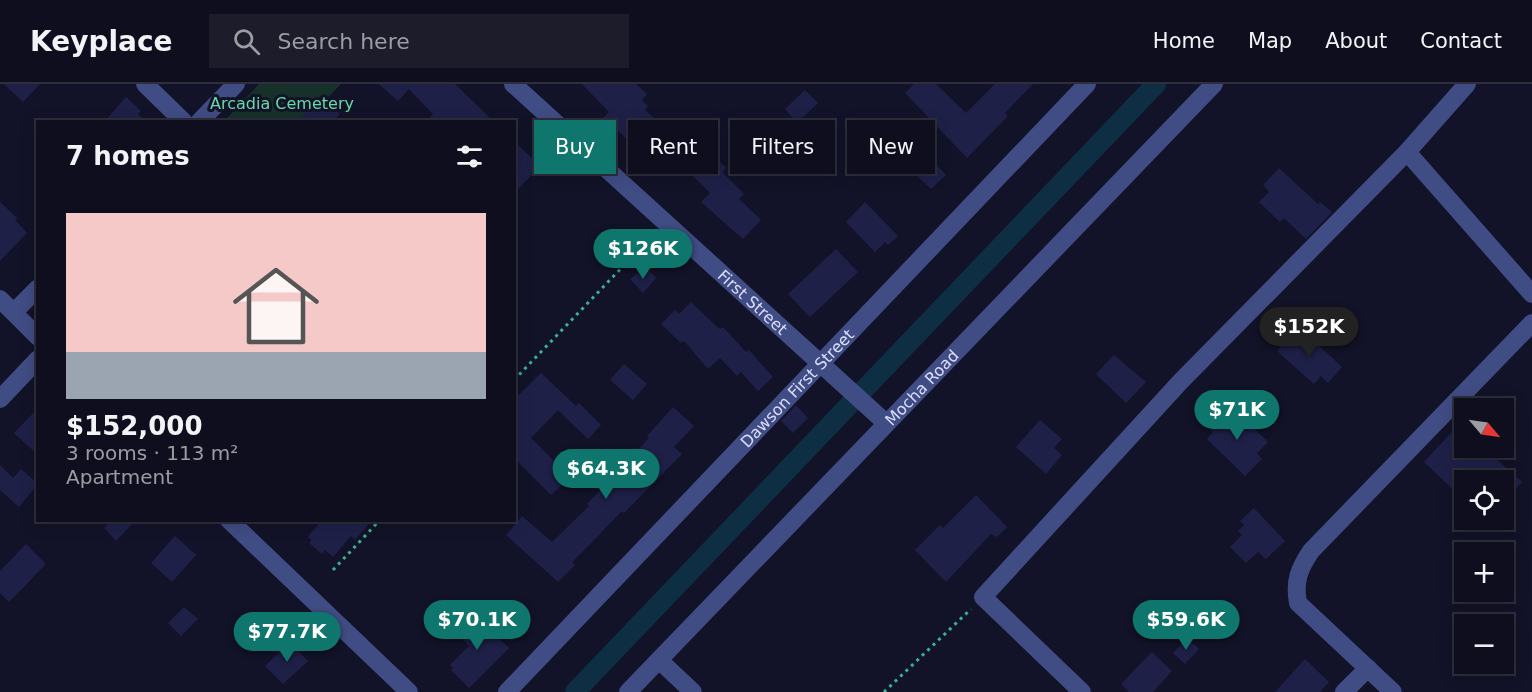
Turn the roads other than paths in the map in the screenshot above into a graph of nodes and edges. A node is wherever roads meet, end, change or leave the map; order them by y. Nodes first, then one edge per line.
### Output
1 (145, 84) edge
2 (236, 84) edge
3 (513, 84) edge
4 (1087, 84) edge
5 (1214, 84) edge
6 (1467, 84) edge
7 (182, 120) edge
8 (201, 120) edge
9 (1407, 152) junction
10 (36, 290) edge
11 (1532, 294) edge
12 (0, 299) edge
13 (14, 312) junction
14 (1532, 323) edge
15 (36, 335) edge
16 (36, 361) edge
17 (819, 364) junction
18 (0, 399) edge
19 (886, 423) junction
20 (231, 522) edge
21 (659, 660) junction
22 (1368, 668) junction
23 (409, 692) edge
24 (507, 692) edge
25 (628, 692) edge
26 (693, 692) edge
27 (1082, 692) edge
28 (1344, 692) edge
29 (1393, 692) edge

1 - 7 street
2 - 8 street
3 - 17 street, First Street
4 - 17 street, Dawson First Street
5 - 19 street, Mocha Road
6 - 9 street
9 - 11 street
9 - 27 street
10 - 13 street
12 - 13 street
13 - 15 street
14 - 22 street
16 - 18 street
17 - 19 street, First Street
17 - 24 street, Dawson First Street
19 - 21 street, Mocha Road
20 - 23 street
21 - 25 street, Mocha Road
21 - 26 street
22 - 28 street
22 - 29 street

